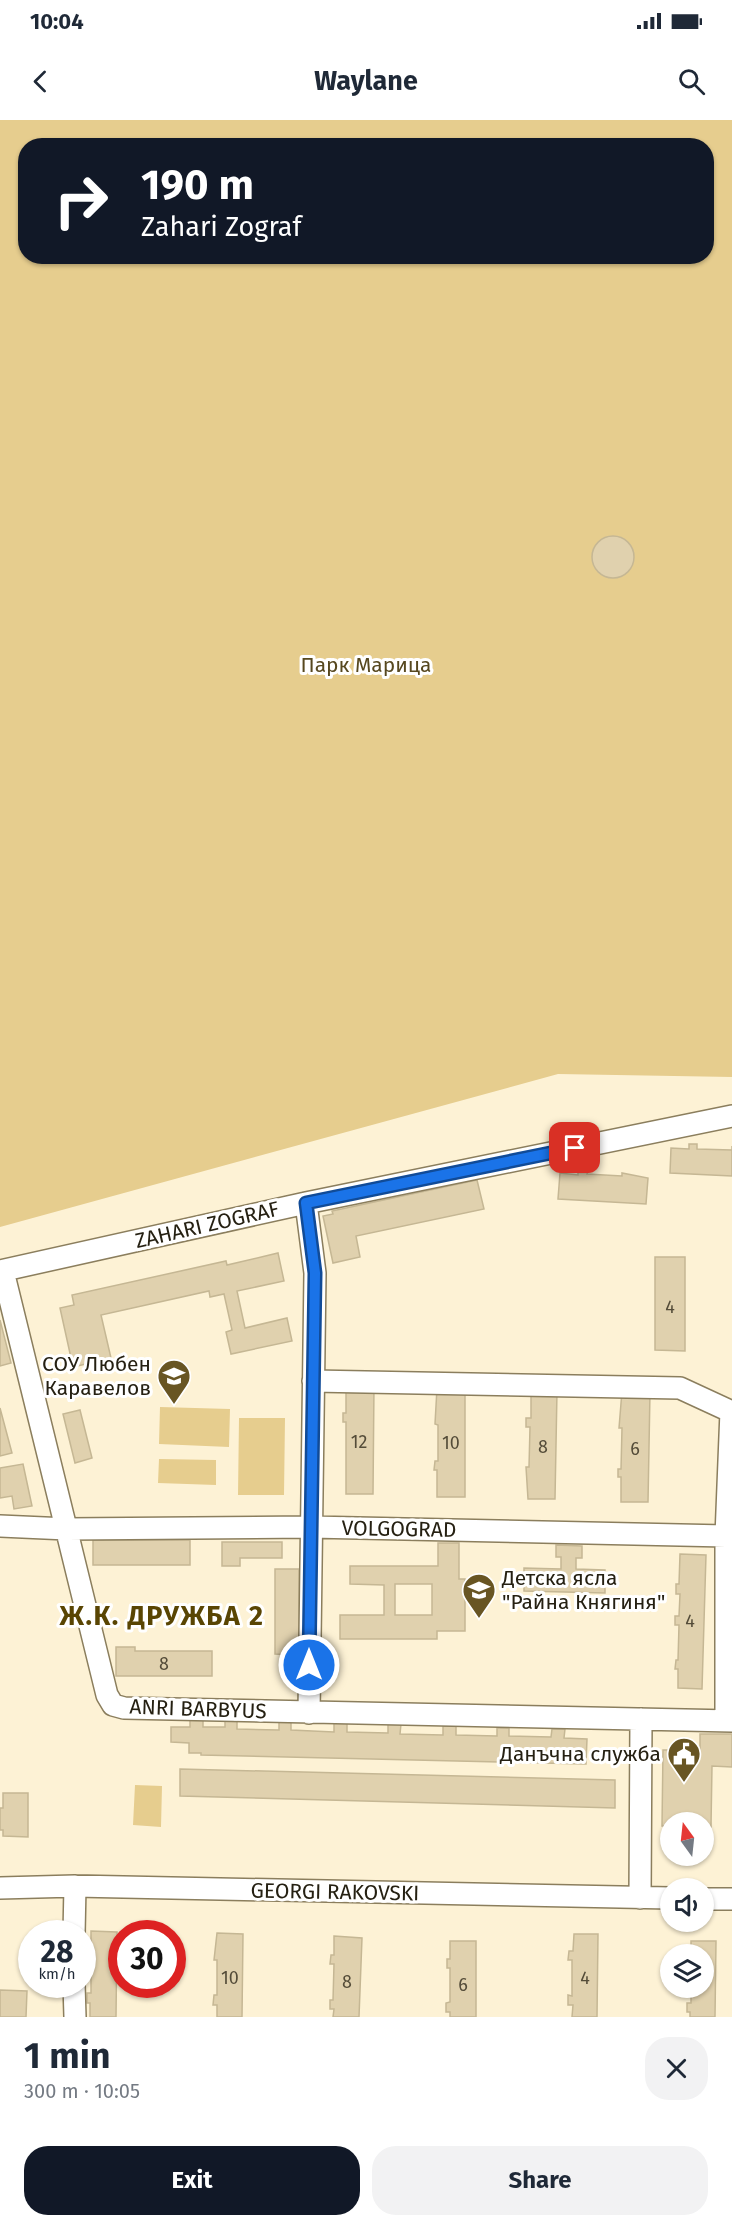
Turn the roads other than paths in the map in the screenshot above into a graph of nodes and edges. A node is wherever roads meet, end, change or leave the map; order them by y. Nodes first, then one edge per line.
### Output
1 (732, 1116) edge
2 (306, 1203) junction
3 (2, 1271) edge
4 (313, 1381) junction
5 (731, 1412) edge
6 (0, 1526) edge
7 (311, 1527) junction
8 (67, 1529) junction
9 (726, 1536) junction
10 (309, 1713) junction
11 (641, 1719) junction
12 (729, 1721) edge
13 (75, 1886) junction
14 (0, 1888) edge
15 (640, 1898) junction
16 (660, 1898) edge
17 (714, 1899) edge
18 (732, 1899) edge
19 (74, 1920) edge
20 (74, 1998) edge
21 (75, 2017) edge

1 - 2 street, ZAHARI ZOGRAF
2 - 3 street, ZAHARI ZOGRAF
2 - 4 street
3 - 8 street, ANRI BARBYUS
4 - 5 street
4 - 7 street
5 - 9 street
6 - 8 street, VOLGOGRAD
7 - 8 street, VOLGOGRAD
7 - 9 street, VOLGOGRAD
7 - 10 street
8 - 10 street, ANRI BARBYUS
9 - 12 street
10 - 11 street, ANRI BARBYUS
11 - 12 street, ANRI BARBYUS
11 - 15 street
13 - 14 street, GEORGI RAKOVSKI
13 - 15 street, GEORGI RAKOVSKI
13 - 19 street
15 - 16 street, GEORGI RAKOVSKI
17 - 18 street
20 - 21 street

